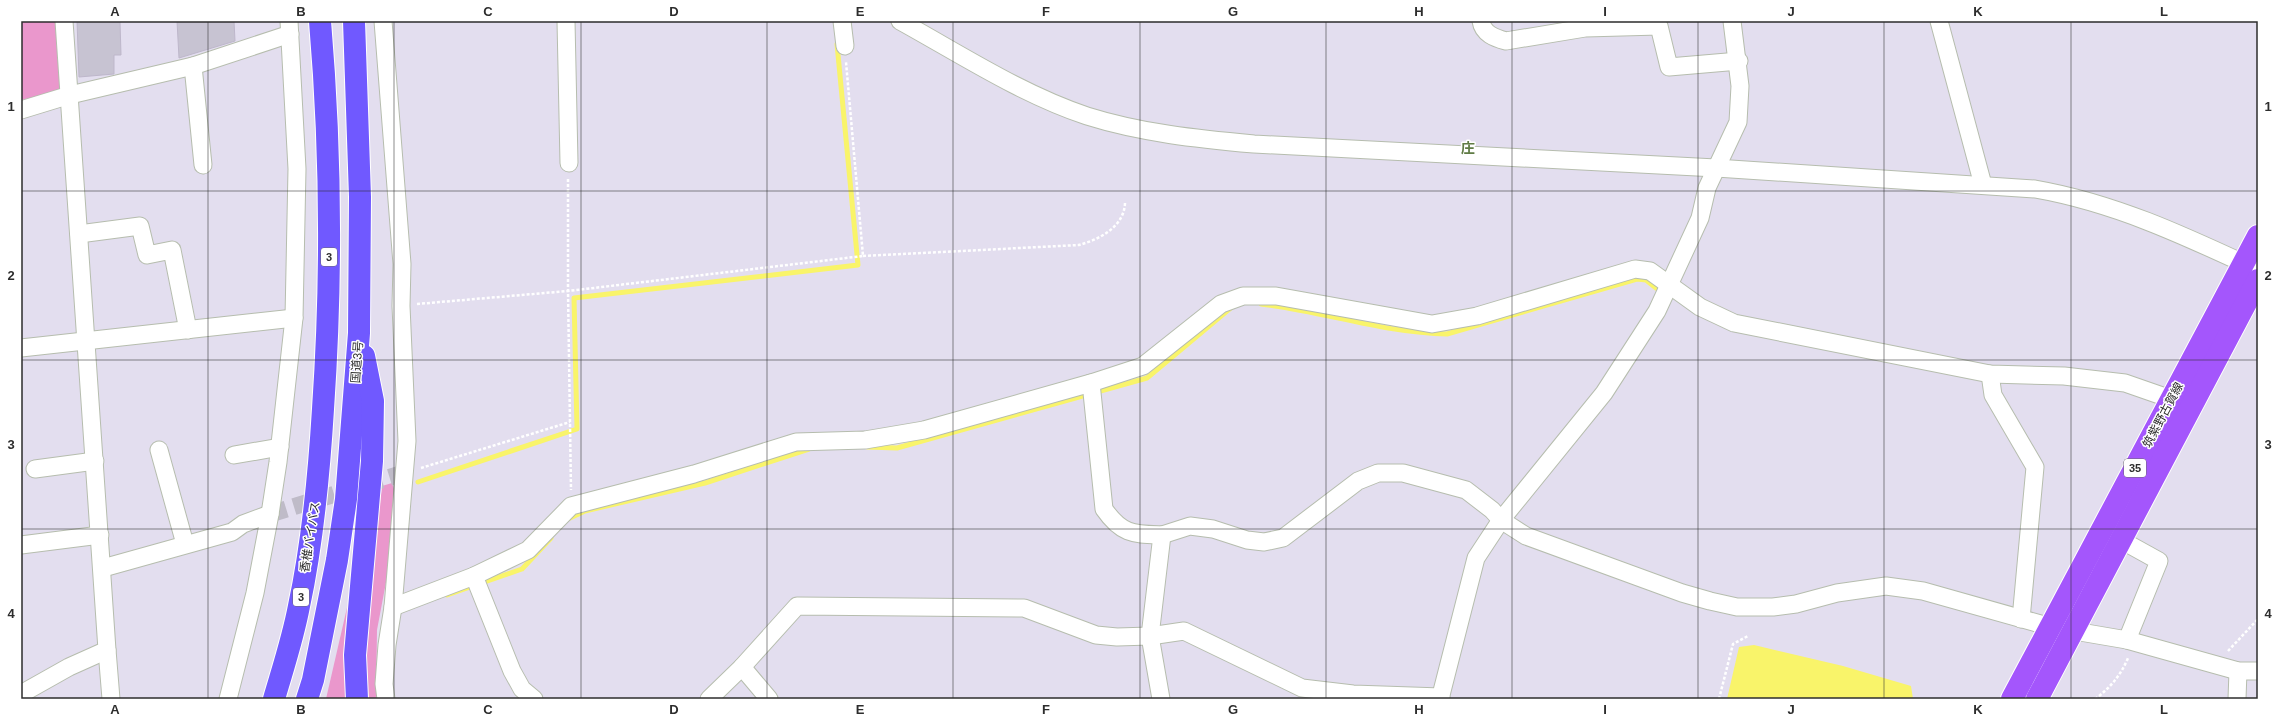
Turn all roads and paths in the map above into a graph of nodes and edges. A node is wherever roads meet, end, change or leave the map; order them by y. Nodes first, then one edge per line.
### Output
1 (64, 21) edge
2 (320, 21) edge
3 (354, 21) edge
4 (383, 21) edge
5 (566, 21) edge
6 (842, 21) edge
7 (901, 21) edge
8 (1481, 21) edge
9 (1732, 21) edge
10 (1940, 21) edge
11 (289, 27) edge
12 (845, 46) joint
13 (1738, 61) junction
14 (193, 66) junction
15 (70, 95) junction
16 (21, 110) edge
17 (569, 163) joint
18 (203, 165) dead end
19 (1716, 168) junction
20 (1983, 185) junction
21 (1125, 203) dead end
22 (79, 234) junction
23 (2258, 236) edge
24 (863, 256) junction
25 (2251, 266) edge
26 (2258, 280) edge
27 (1669, 285) junction
28 (568, 291) junction
29 (401, 306) junction
30 (294, 318) junction
31 (188, 330) junction
32 (359, 333) junction
33 (86, 341) junction
34 (21, 348) edge
35 (1990, 374) junction
36 (1091, 383) junction
37 (2171, 399) junction
38 (570, 422) junction
39 (280, 446) junction
40 (159, 450) dead end
41 (234, 455) dead end
42 (95, 461) junction
43 (35, 469) dead end
44 (404, 473) junction
45 (571, 506) junction
46 (270, 514) junction
47 (1501, 520) junction
48 (100, 535) junction
49 (1162, 535) junction
50 (2121, 540) junction
51 (185, 544) junction
52 (21, 545) edge
53 (103, 568) junction
54 (474, 576) junction
55 (393, 607) junction
56 (2021, 619) junction
57 (2258, 619) edge
58 (2051, 627) junction
59 (2073, 631) junction
60 (1150, 636) junction
61 (1748, 636) dead end
62 (2130, 641) junction
63 (107, 650) junction
64 (2215, 665) junction
65 (742, 667) junction
66 (2238, 671) junction
67 (2258, 671) edge
68 (21, 694) edge
69 (1440, 698) edge
70 (111, 699) edge
71 (228, 699) edge
72 (274, 699) edge
73 (307, 699) edge
74 (357, 699) edge
75 (386, 699) edge
76 (534, 699) edge
77 (709, 699) edge
78 (769, 699) edge
79 (1161, 699) edge
80 (1719, 699) edge
81 (2012, 699) edge
82 (2037, 699) edge
83 (2095, 699) edge
84 (2237, 699) edge

1 - 15 street
2 - 72 highway, 香椎バイパス / 3
3 - 32 highway, 国道3号
4 - 29 street
5 - 17 street
6 - 12 street
7 - 19 street
8 - 13 street
9 - 13 street
10 - 20 street
11 - 14 street
11 - 30 street
12 - 24 path
13 - 19 street
14 - 15 street
14 - 18 street
15 - 16 street
15 - 22 street
17 - 28 path
19 - 20 street
19 - 27 street
20 - 25 street
21 - 24 path
22 - 31 street
22 - 33 street
23 - 25 main road, 筑紫野古賀線 / 35
24 - 28 path
25 - 37 main road, 筑紫野古賀線 / 35
26 - 50 main road, 筑紫野古賀線 / 35
27 - 35 street
27 - 36 street
27 - 47 street
28 - 29 path
28 - 38 path
29 - 44 street
30 - 31 street
30 - 39 street
31 - 33 street
32 - 73 highway, 国道3号
32 - 74 highway
33 - 34 street
33 - 42 street
35 - 37 street
35 - 56 street
36 - 45 street
36 - 49 street
37 - 58 main road, 筑紫野古賀線 / 35
38 - 44 path
38 - 45 path
39 - 41 street
39 - 46 street
40 - 51 street
42 - 43 street
42 - 48 street
44 - 55 street
45 - 54 street
46 - 51 street
46 - 71 street
47 - 49 street
47 - 56 street
47 - 69 street
48 - 52 street
48 - 53 street
49 - 60 street
50 - 59 main road, 筑紫野古賀線 / 35
50 - 62 street
51 - 53 street
53 - 63 street
54 - 55 street
54 - 76 street
55 - 75 street
56 - 58 street
57 - 64 path
58 - 59 street
58 - 81 main road, 筑紫野古賀線 / 35
59 - 62 street
59 - 82 main road, 筑紫野古賀線 / 35
60 - 65 street
60 - 69 street
60 - 79 street
61 - 80 path
62 - 64 street
62 - 83 path
63 - 68 street
63 - 70 street
64 - 66 street
65 - 77 street
65 - 78 street
66 - 67 street
66 - 84 street

